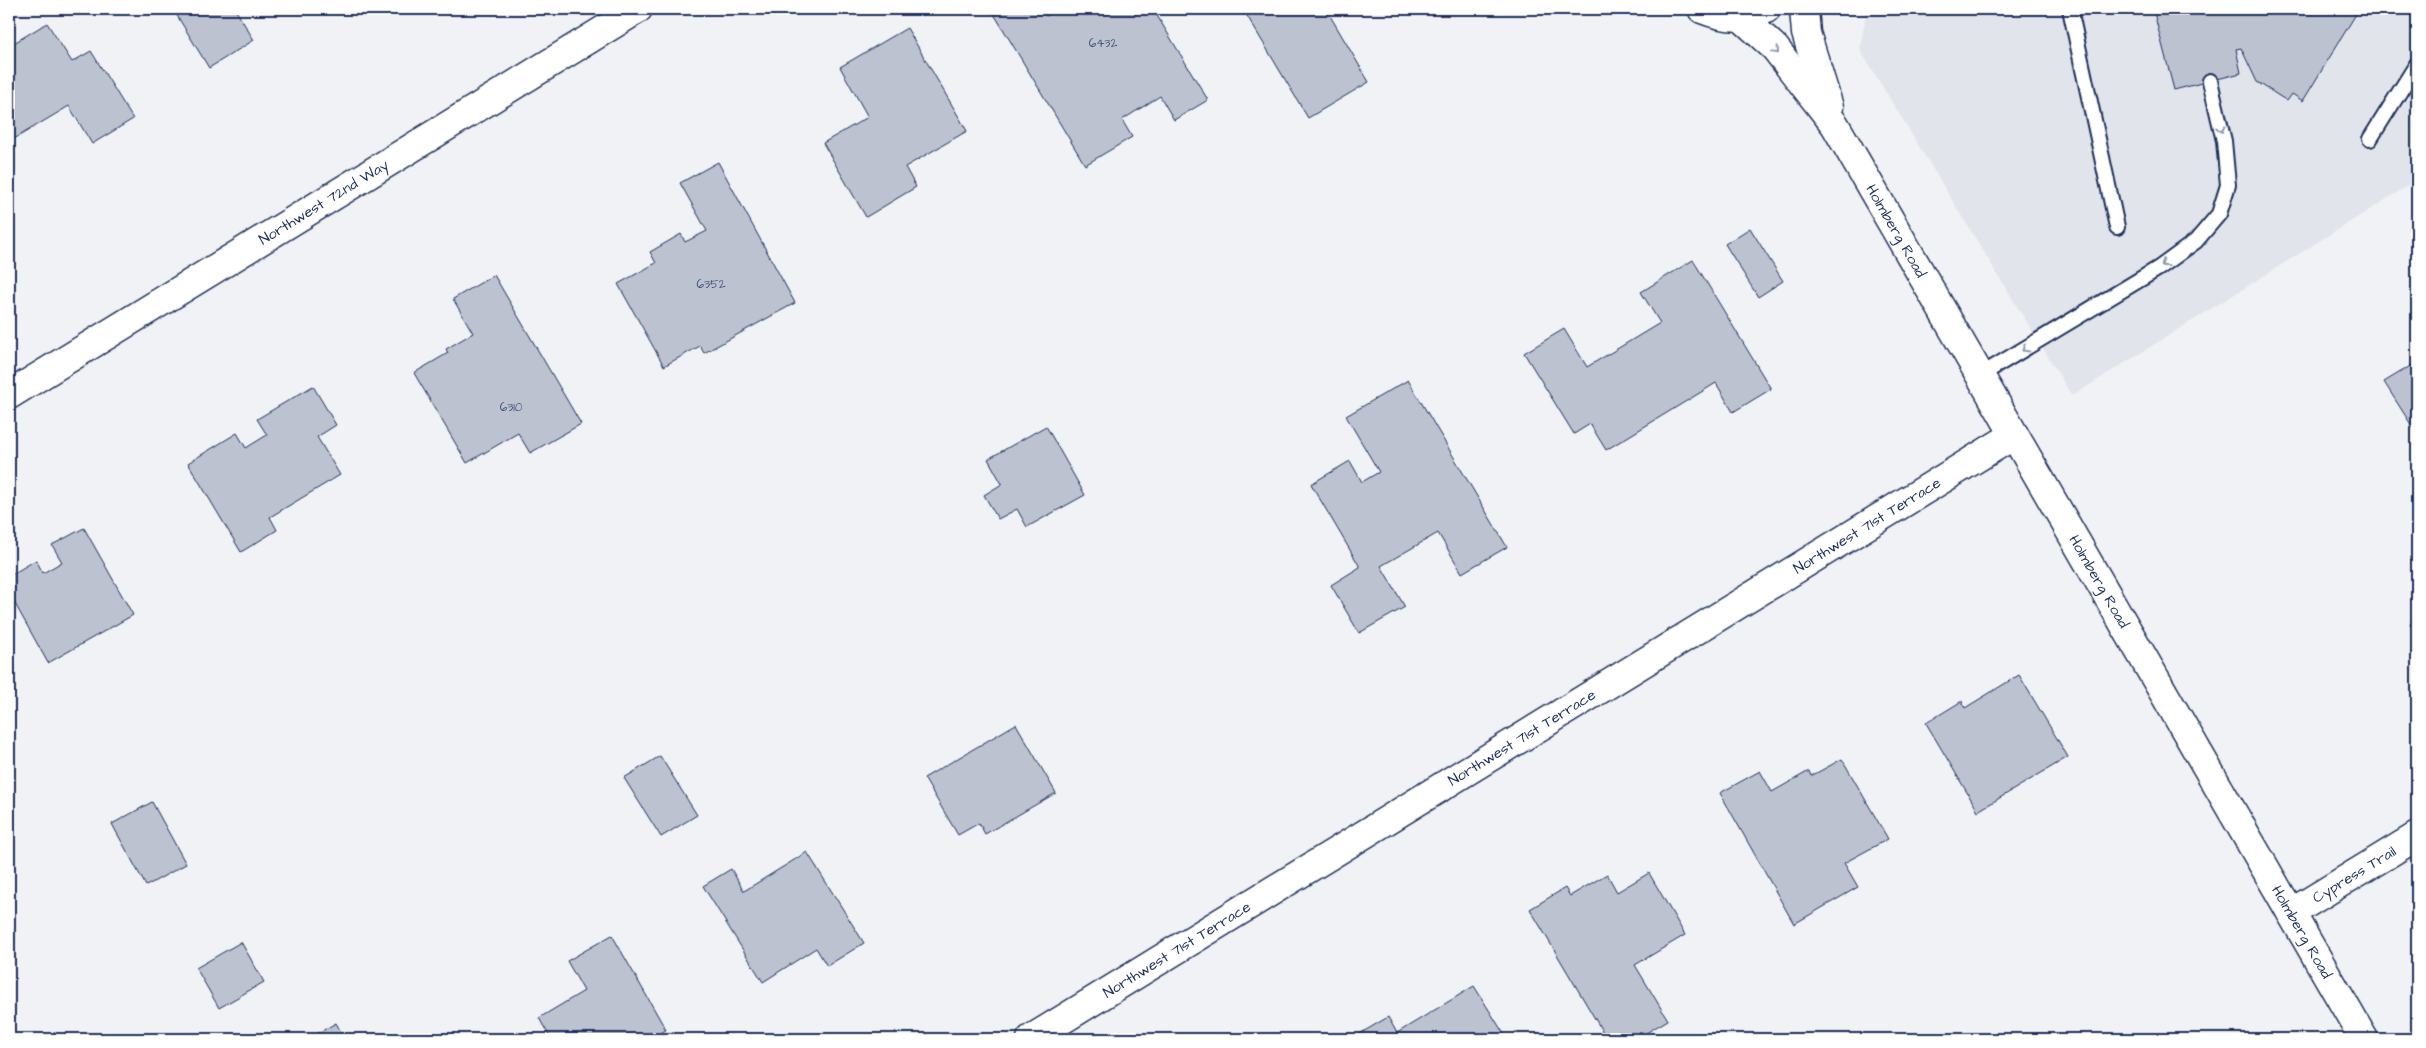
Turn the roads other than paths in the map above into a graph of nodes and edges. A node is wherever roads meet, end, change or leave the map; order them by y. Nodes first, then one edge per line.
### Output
1 (638, 9) edge
2 (1702, 9) edge
3 (1804, 9) edge
4 (2070, 9) edge
5 (1754, 13) edge
6 (2417, 64) edge
7 (2210, 81) dead end
8 (1835, 125) junction
9 (2370, 139) dead end
10 (2117, 227) dead end
11 (1979, 376) junction
12 (9, 395) edge
13 (2014, 435) junction
14 (2417, 836) edge
15 (2291, 913) junction
16 (1031, 1039) edge
17 (2364, 1039) edge

1 - 12 street, Northwest 72nd Way
2 - 5 street
3 - 8 street, Holmberg Road
4 - 10 lane
5 -> 8 street, Holmberg Road
6 - 9 lane
7 -> 11 lane
8 - 11 street, Holmberg Road
11 - 13 street, Holmberg Road
13 - 15 street, Holmberg Road
13 - 16 street, Northwest 71st Terrace
14 - 15 street, Cypress Trail
15 - 17 street, Holmberg Road

